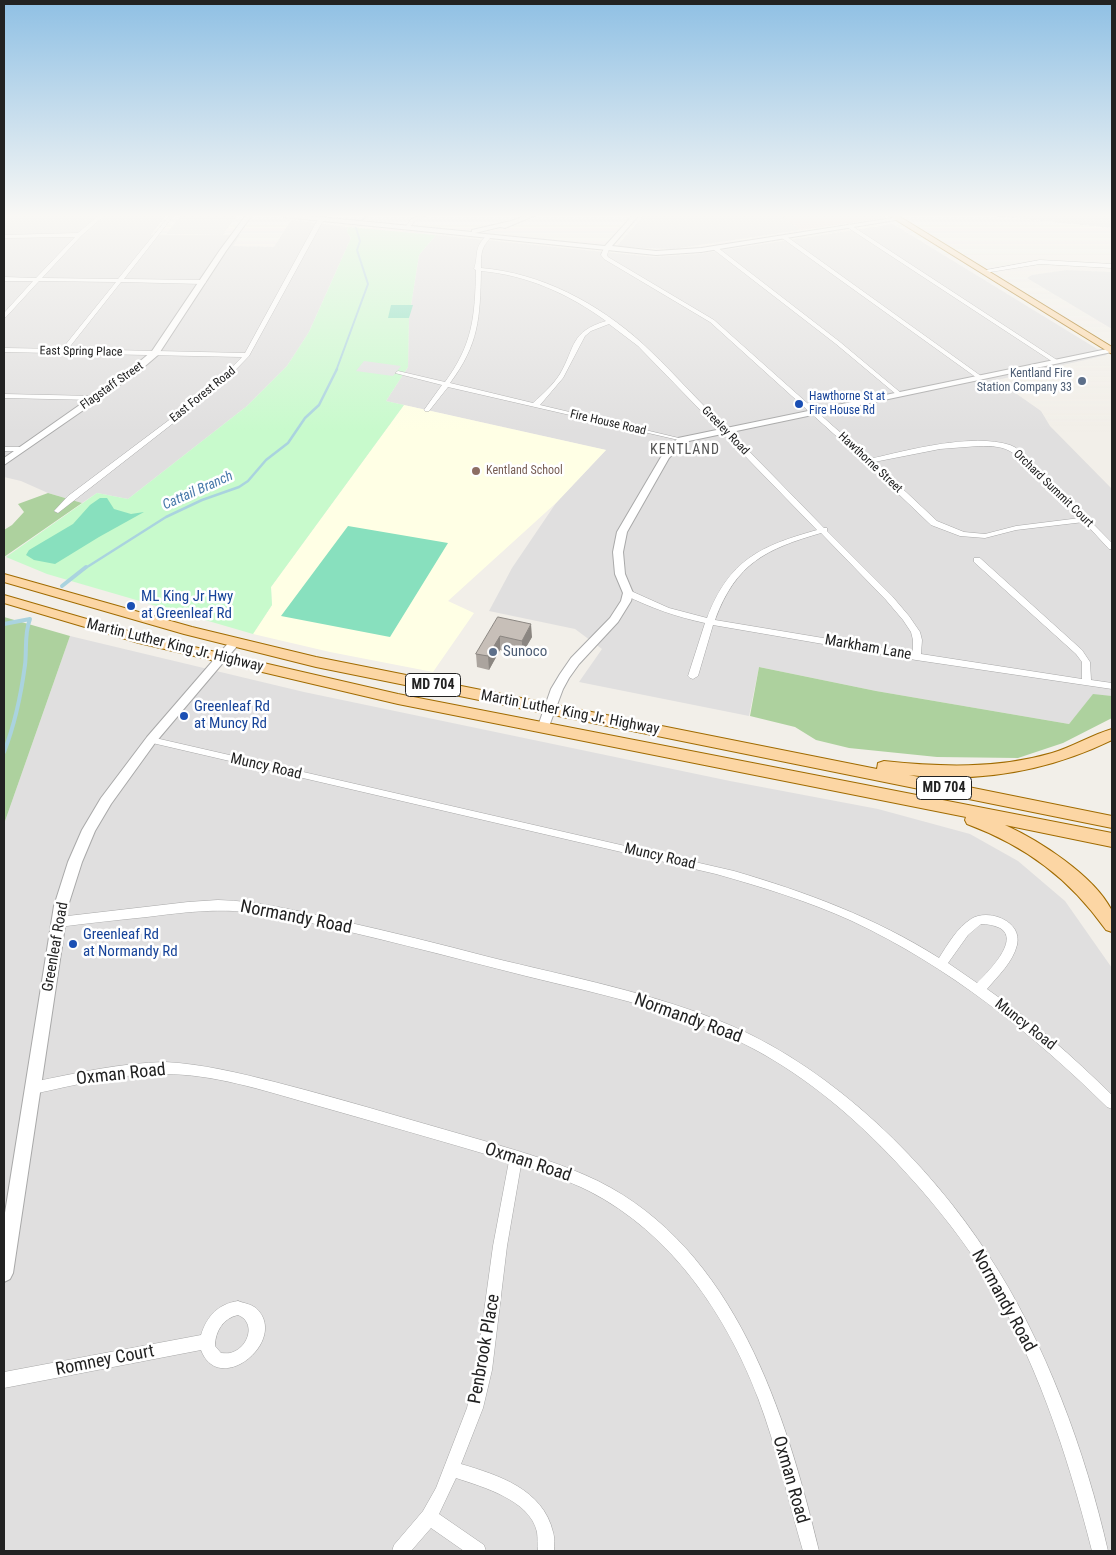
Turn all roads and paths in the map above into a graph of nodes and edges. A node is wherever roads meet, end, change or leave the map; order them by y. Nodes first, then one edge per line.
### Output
1 (31, 288) edge
2 (116, 288) edge
3 (199, 288) edge
4 (284, 288) edge
5 (477, 288) edge
6 (552, 288) edge
7 (656, 288) edge
8 (766, 288) edge
9 (855, 288) edge
10 (943, 288) edge
11 (1015, 288) edge
12 (4, 316) edge
13 (610, 322) junction
14 (4, 350) edge
15 (1112, 350) edge
16 (64, 351) junction
17 (155, 353) junction
18 (247, 355) junction
19 (1055, 361) junction
20 (398, 373) dead end
21 (979, 377) junction
22 (446, 384) junction
23 (899, 394) junction
24 (4, 396) edge
25 (94, 398) junction
26 (534, 406) junction
27 (426, 410) dead end
28 (814, 412) junction
29 (723, 430) junction
30 (682, 440) junction
31 (4, 449) edge
32 (21, 450) junction
33 (868, 461) junction
34 (4, 462) edge
35 (58, 511) dead end
36 (1085, 520) junction
37 (824, 530) junction
38 (1112, 547) edge
39 (977, 560) dead end
40 (4, 578) edge
41 (628, 593) junction
42 (4, 599) edge
43 (712, 620) junction
44 (234, 643) junction
45 (916, 657) junction
46 (220, 658) junction
47 (692, 676) dead end
48 (1087, 683) junction
49 (1112, 686) edge
50 (551, 709) junction
51 (544, 726) junction
52 (1112, 734) edge
53 (151, 740) junction
54 (775, 754) junction
55 (823, 783) junction
56 (1112, 822) edge
57 (1112, 840) edge
58 (59, 922) junction
59 (1112, 925) edge
60 (941, 965) junction
61 (979, 989) junction
62 (33, 1088) junction
63 (1112, 1103) edge
64 (516, 1158) junction
65 (4, 1273) edge
66 (206, 1342) dead end
67 (4, 1380) edge
68 (452, 1469) junction
69 (429, 1517) junction
70 (400, 1551) edge
71 (478, 1551) edge
72 (546, 1551) edge
73 (811, 1551) edge
74 (1100, 1551) edge

1 - 12 street
2 - 16 street
3 - 17 street, Flagstaff Street
4 - 18 street, East Forest Road
5 - 22 street
6 - 13 street, Greeley Road
7 - 28 street, Hawthorne Street
8 - 23 street
9 - 21 street
10 - 19 street
11 - 15 main road
13 - 26 street
13 - 29 street, Greeley Road
14 - 16 street, East Spring Place
15 - 19 street, Fire House Road
16 - 17 street, East Spring Place
17 - 18 street, East Spring Place
17 - 25 street, Flagstaff Street
18 - 35 street, East Forest Road
19 - 21 street, Fire House Road
20 - 22 street, Fire House Road
21 - 23 street, Fire House Road
22 - 26 street, Fire House Road
22 - 27 street
23 - 28 street, Fire House Road
24 - 25 street
25 - 32 street, Flagstaff Street
26 - 30 street, Fire House Road
28 - 29 street, Fire House Road
28 - 33 street, Hawthorne Street
29 - 30 street, Fire House Road
29 - 37 street, Greeley Road
30 - 41 street
31 - 32 street
32 - 34 street, Flagstaff Street
33 - 36 street, Hawthorne Street
33 - 36 street, Orchard Summit Court
36 - 38 street, Orchard Summit Court
37 - 43 street
37 - 45 street, Greeley Road
39 - 48 street
40 - 44 main road, Martin Luther King Jr. Highway / MD 704
41 - 43 street, Markham Lane
41 - 50 street
42 - 46 main road, Martin Luther King Jr. Highway / MD 704
43 - 45 street, Markham Lane
43 - 47 street
44 - 46 street, Greenleaf Road
44 - 50 main road, Martin Luther King Jr. Highway / MD 704
45 - 48 street, Markham Lane
46 - 51 main road, Martin Luther King Jr. Highway / MD 704
46 - 53 street, Greenleaf Road
48 - 49 street, Markham Lane
50 - 51 street
50 - 54 main road, Martin Luther King Jr. Highway / MD 704
51 - 55 main road, Martin Luther King Jr. Highway / MD 704
52 - 54 main road
53 - 58 street, Greenleaf Road
53 - 60 street, Muncy Road
54 - 56 main road, Martin Luther King Jr. Highway / MD 704
55 - 57 main road, Martin Luther King Jr. Highway / MD 704
55 - 59 main road
58 - 62 street, Greenleaf Road
58 - 74 street, Normandy Road
60 - 61 street, Muncy Road
60 - 61 street
61 - 63 street, Muncy Road
62 - 64 street, Oxman Road
62 - 65 street, Greenleaf Road
64 - 68 street, Penbrook Place
64 - 73 street, Oxman Road
66 - 67 street, Romney Court
68 - 69 street, Penbrook Place
68 - 72 street
69 - 70 street, Penbrook Place
69 - 71 street

